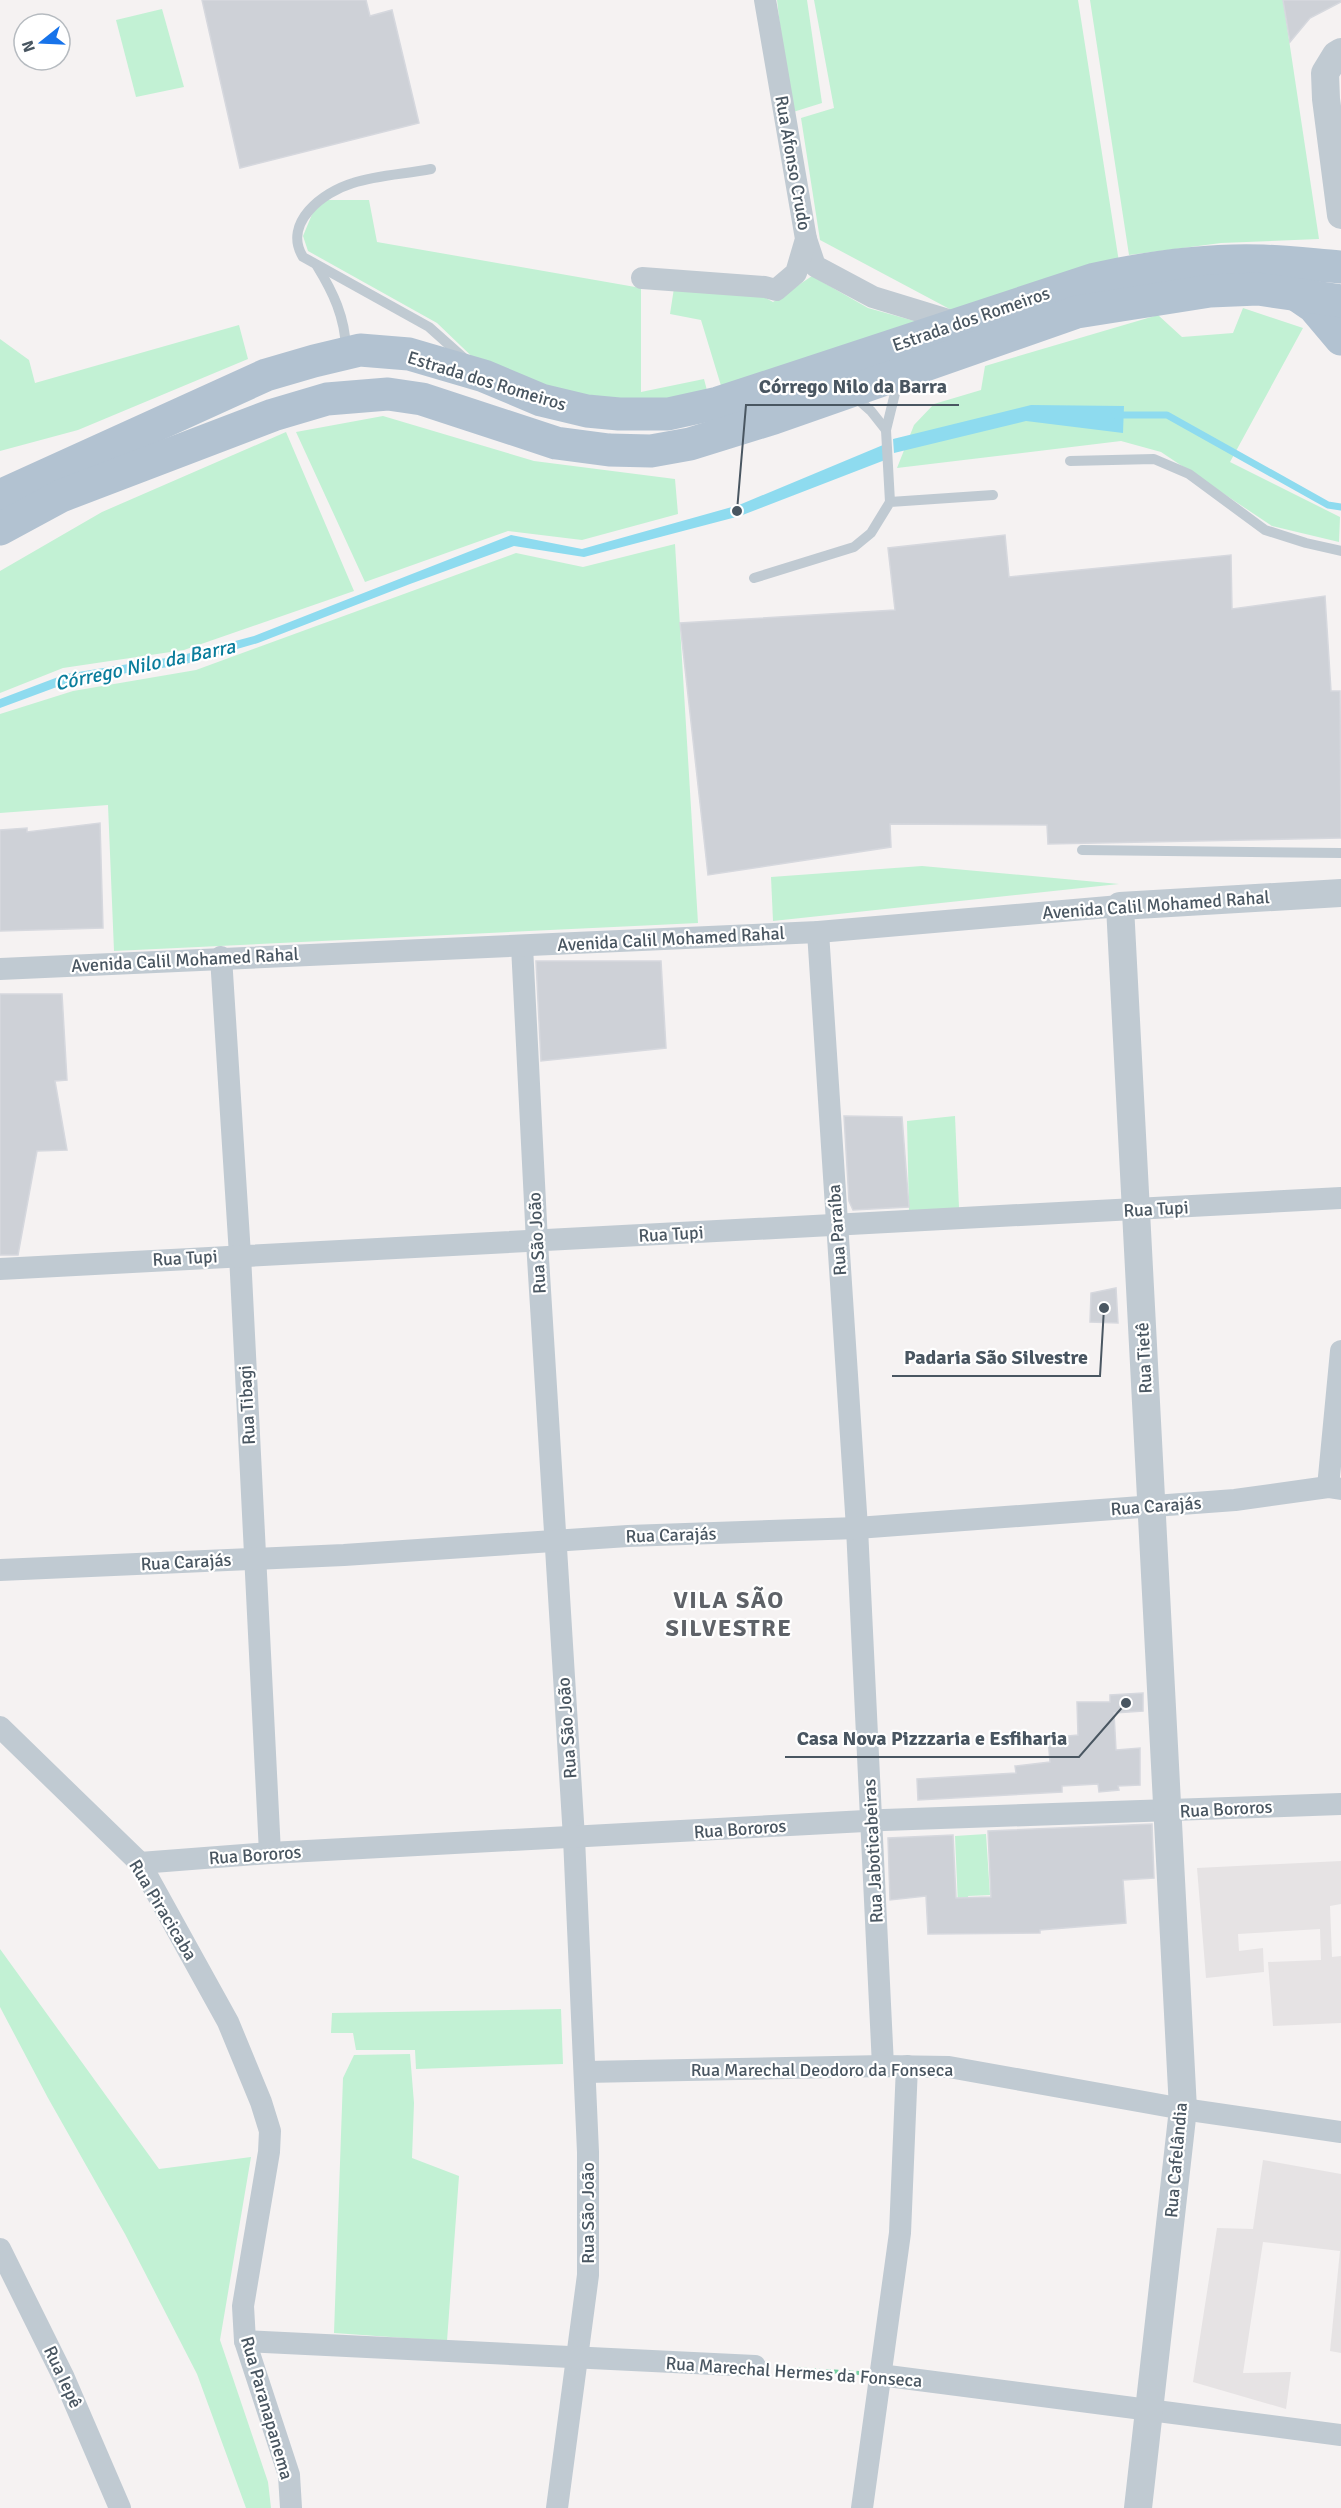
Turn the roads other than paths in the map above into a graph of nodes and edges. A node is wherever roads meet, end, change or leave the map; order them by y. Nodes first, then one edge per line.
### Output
1 (765, 0) edge
2 (1341, 52) edge
3 (432, 169) dead end
4 (1341, 215) edge
5 (806, 239) junction
6 (315, 263) junction
7 (1341, 267) edge
8 (642, 278) dead end
9 (1294, 293) junction
10 (1341, 301) edge
11 (958, 324) junction
12 (1341, 339) edge
13 (346, 352) junction
14 (409, 354) junction
15 (900, 373) junction
16 (484, 376) junction
17 (849, 392) junction
18 (388, 394) junction
19 (886, 433) junction
20 (1070, 461) dead end
21 (993, 495) dead end
22 (0, 496) edge
23 (890, 502) junction
24 (0, 529) edge
25 (1341, 551) edge
26 (754, 578) dead end
27 (1082, 850) dead end
28 (1341, 853) edge
29 (1341, 893) edge
30 (1120, 906) junction
31 (818, 932) junction
32 (522, 946) junction
33 (221, 957) junction
34 (0, 969) edge
35 (1341, 1198) edge
36 (1136, 1211) junction
37 (837, 1224) junction
38 (537, 1242) junction
39 (240, 1255) junction
40 (0, 1269) edge
41 (1341, 1351) edge
42 (1335, 1488) edge
43 (1151, 1507) junction
44 (857, 1528) junction
45 (555, 1540) junction
46 (255, 1558) junction
47 (0, 1570) edge
48 (0, 1727) edge
49 (1341, 1804) edge
50 (1167, 1811) junction
51 (871, 1822) junction
52 (574, 1838) junction
53 (270, 1854) junction
54 (140, 1863) junction
55 (883, 2066) junction
56 (907, 2066) junction
57 (585, 2072) junction
58 (1183, 2109) junction
59 (270, 2131) joint
60 (1341, 2132) edge
61 (0, 2249) edge
62 (245, 2342) junction
63 (578, 2359) junction
64 (755, 2366) road end
65 (880, 2375) junction
66 (1149, 2410) junction
67 (1341, 2435) edge
68 (120, 2508) edge
69 (291, 2508) edge
70 (557, 2508) edge
71 (862, 2508) edge
72 (1138, 2508) edge

1 - 5 street, Rua Afonso Crudo
2 - 4 street
3 - 6 lane
5 - 8 street, Rua Afonso Crudo
5 - 11 street
6 - 13 lane
6 - 16 lane
7 - 11 main road, Estrada dos Romeiros
9 - 10 main road, Estrada dos Romeiros
9 - 12 main road
9 - 15 main road, Estrada dos Romeiros
11 - 16 main road, Estrada dos Romeiros
13 - 14 main road, Estrada dos Romeiros
13 - 22 main road, Estrada dos Romeiros
14 - 16 main road, Estrada dos Romeiros
14 - 18 main road
15 - 17 main road, Estrada dos Romeiros
15 - 19 lane
17 - 18 main road, Estrada dos Romeiros
17 - 19 lane
18 - 24 main road, Estrada dos Romeiros
19 - 23 lane
20 - 25 lane
21 - 23 lane
23 - 26 lane
27 - 28 lane
29 - 30 street, Avenida Calil Mohamed Rahal
30 - 31 street, Avenida Calil Mohamed Rahal
30 - 36 street, Rua Tietê
31 - 32 street, Avenida Calil Mohamed Rahal
31 - 37 street, Rua Paraíba
32 - 33 street, Avenida Calil Mohamed Rahal
32 - 38 street, Rua São João
33 - 34 street, Avenida Calil Mohamed Rahal
33 - 39 street, Rua Tibagi
35 - 36 street, Rua Tupi
36 - 37 street, Rua Tupi
36 - 43 street, Rua Tietê
37 - 38 street, Rua Tupi
37 - 44 street, Rua Paraíba
38 - 39 street, Rua Tupi
38 - 45 street, Rua São João
39 - 40 street, Rua Tupi
39 - 46 street, Rua Tibagi
41 - 42 street
42 - 43 street, Rua Carajás
43 - 44 street, Rua Carajás
43 - 50 street, Rua Tietê
44 - 45 street, Rua Carajás
44 - 51 street, Rua Jaboticabeiras
45 - 46 street, Rua Carajás
45 - 52 street, Rua São João
46 - 47 street, Rua Carajás
46 - 53 street, Rua Tibagi
48 - 54 street, Rua Piracicaba
49 - 50 street, Rua Bororos
50 - 51 street, Rua Bororos
50 - 58 street, Rua Cafelândia
51 - 52 street, Rua Bororos
51 - 55 street, Rua Jaboticabeiras
52 - 53 street, Rua Bororos
52 - 57 street, Rua São João
53 - 54 street, Rua Bororos
54 - 59 street, Rua Piracicaba
55 - 56 street, Rua Marechal Deodoro da Fonseca
55 - 57 street, Rua Marechal Deodoro da Fonseca
56 - 58 street, Rua Marechal Deodoro da Fonseca
56 - 65 street
57 - 63 street, Rua São João
58 - 60 street, Rua Marechal Deodoro da Fonseca
58 - 66 street, Rua Cafelândia
59 - 62 street, Rua Paranapanema
61 - 68 street, Rua Iepê
62 - 63 street, Rua Marechal Hermes da Fonseca
62 - 69 street, Rua Paranapanema
63 - 64 street, Rua Marechal Hermes da Fonseca
63 - 70 street, Rua São João
65 - 66 street, Rua Marechal Hermes da Fonseca
65 - 71 street
66 - 67 street, Rua Marechal Hermes da Fonseca
66 - 72 street, Rua Cafelândia

